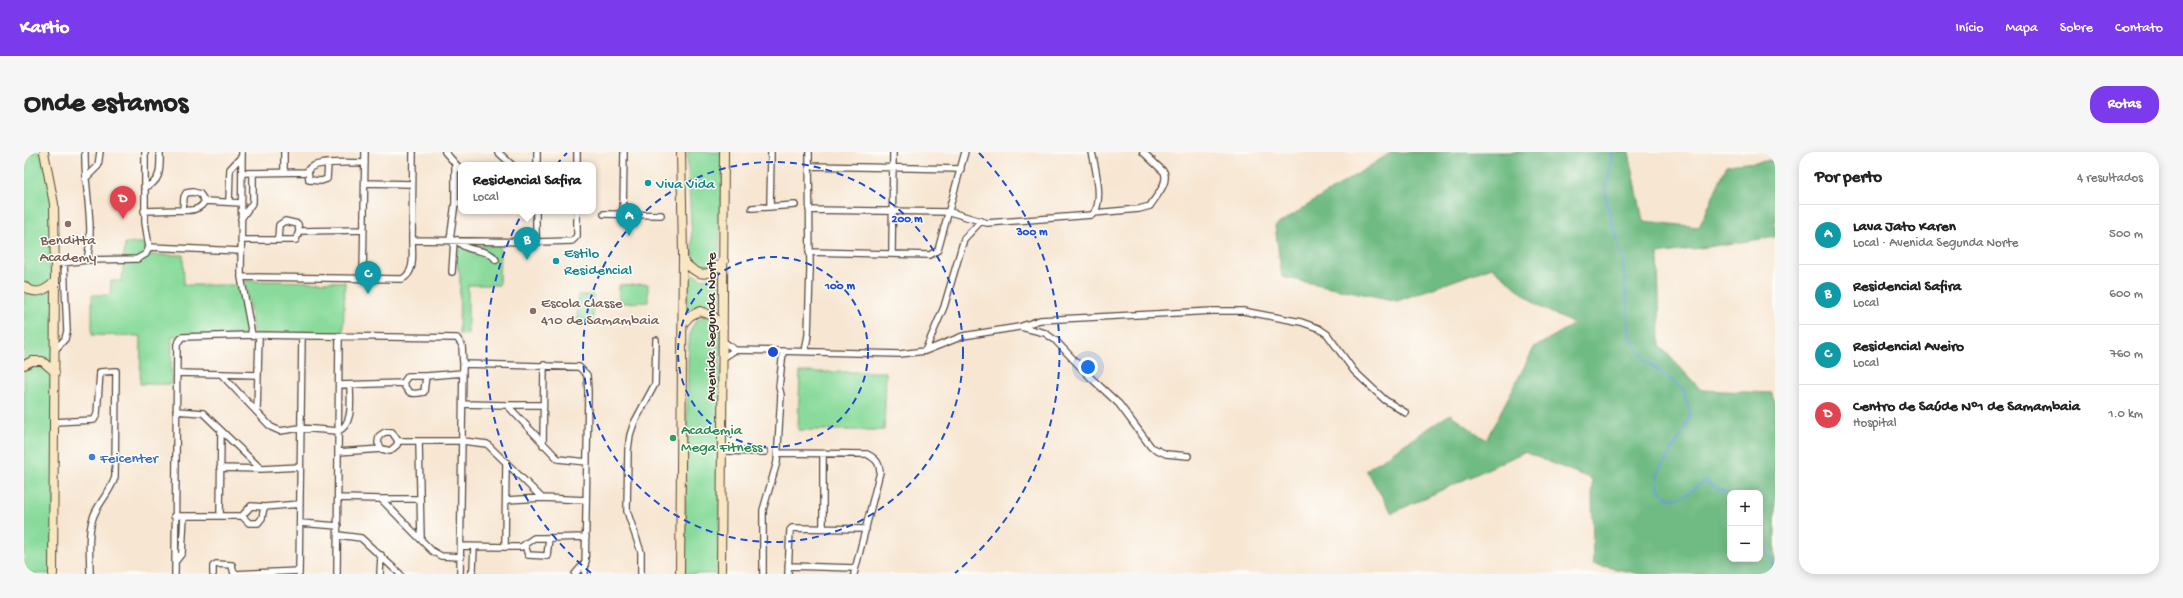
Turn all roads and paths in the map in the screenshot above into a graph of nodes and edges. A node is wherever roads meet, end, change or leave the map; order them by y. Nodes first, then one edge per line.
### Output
1 (44, 152) edge
2 (85, 152) edge
3 (100, 152) edge
4 (145, 152) edge
5 (160, 152) edge
6 (284, 152) edge
7 (365, 152) edge
8 (413, 152) edge
9 (446, 152) edge
10 (498, 152) edge
11 (624, 152) edge
12 (681, 152) edge
13 (724, 152) edge
14 (771, 152) edge
15 (809, 152) edge
16 (893, 152) edge
17 (965, 152) edge
18 (1092, 152) edge
19 (1143, 152) edge
20 (242, 154) edge
21 (509, 162) edge
22 (365, 163) junction
23 (328, 164) junction
24 (455, 164) junction
25 (809, 166) junction
26 (458, 167) edge
27 (893, 168) junction
28 (961, 170) junction
29 (284, 172) junction
30 (307, 172) junction
31 (242, 173) junction
32 (253, 173) junction
33 (85, 179) junction
34 (365, 183) junction
35 (412, 184) junction
36 (144, 187) junction
37 (205, 201) junction
38 (228, 202) junction
39 (241, 203) junction
40 (458, 203) edge
41 (795, 205) dead end
42 (770, 207) junction
43 (752, 208) dead end
44 (144, 210) junction
45 (183, 210) junction
46 (809, 210) junction
47 (892, 211) junction
48 (950, 212) junction
49 (1094, 213) junction
50 (536, 214) edge
51 (577, 214) edge
52 (604, 214) dead end
53 (622, 214) junction
54 (661, 215) dead end
55 (240, 220) junction
56 (980, 222) junction
57 (364, 230) junction
58 (300, 231) junction
59 (241, 240) junction
60 (278, 240) junction
61 (412, 240) junction
62 (454, 240) junction
63 (536, 242) junction
64 (149, 247) junction
65 (241, 251) junction
66 (809, 252) junction
67 (892, 253) junction
68 (87, 260) junction
69 (496, 260) dead end
70 (683, 261) junction
71 (724, 261) junction
72 (64, 263) junction
73 (54, 264) junction
74 (452, 272) dead end
75 (241, 276) junction
76 (363, 279) junction
77 (56, 281) junction
78 (24, 286) edge
79 (683, 324) junction
80 (724, 327) junction
81 (1019, 327) junction
82 (256, 336) junction
83 (302, 336) junction
84 (338, 336) junction
85 (656, 340) dead end
86 (724, 342) junction
87 (55, 350) junction
88 (735, 350) junction
89 (925, 351) junction
90 (783, 352) junction
91 (805, 352) junction
92 (724, 358) junction
93 (463, 364) junction
94 (24, 365) edge
95 (544, 365) junction
96 (55, 372) junction
97 (176, 373) junction
98 (462, 373) junction
99 (222, 374) junction
100 (258, 374) junction
101 (426, 376) junction
102 (403, 383) junction
103 (339, 385) junction
104 (350, 386) junction
105 (463, 404) junction
106 (507, 405) junction
107 (543, 405) junction
108 (176, 411) junction
109 (257, 411) junction
110 (1406, 413) dead end
111 (54, 422) junction
112 (300, 428) junction
113 (221, 431) junction
114 (338, 431) junction
115 (398, 441) junction
116 (463, 441) junction
117 (418, 442) junction
118 (543, 445) junction
119 (382, 449) junction
120 (723, 451) junction
121 (338, 452) junction
122 (765, 452) dead end
123 (778, 453) junction
124 (823, 454) junction
125 (1188, 456) dead end
126 (506, 462) junction
127 (587, 462) junction
128 (300, 467) junction
129 (220, 468) junction
130 (261, 469) junction
131 (338, 498) junction
132 (542, 498) junction
133 (381, 499) junction
134 (419, 499) junction
135 (506, 500) junction
136 (586, 500) junction
137 (300, 504) junction
138 (264, 507) junction
139 (174, 516) junction
140 (184, 516) junction
141 (220, 516) junction
142 (242, 516) junction
143 (300, 523) junction
144 (338, 526) junction
145 (823, 528) junction
146 (866, 529) junction
147 (338, 535) junction
148 (586, 537) junction
149 (549, 538) junction
150 (421, 539) junction
151 (525, 545) junction
152 (461, 546) junction
153 (474, 547) junction
154 (505, 547) junction
155 (381, 555) junction
156 (460, 557) junction
157 (586, 561) junction
158 (175, 562) junction
159 (788, 566) junction
160 (854, 571) edge
161 (299, 573) edge
162 (54, 574) edge
163 (90, 574) edge
164 (175, 574) edge
165 (213, 574) edge
166 (234, 574) edge
167 (337, 574) edge
168 (380, 574) edge
169 (400, 574) edge
170 (460, 574) edge
171 (471, 574) edge
172 (575, 574) edge
173 (585, 574) edge
174 (641, 574) edge
175 (680, 574) edge
176 (721, 574) edge
177 (763, 574) edge
178 (788, 574) edge

1 - 73 main road
2 - 33 street
3 - 33 street
4 - 36 street
5 - 36 street
6 - 29 street
7 - 22 street
8 - 35 street
9 - 24 street
10 - 21 street
11 - 53 street
12 - 70 main road, Avenida Segunda Norte
13 - 71 main road, Avenida Segunda Norte
14 - 42 street
15 - 25 street
16 - 27 street
17 - 28 street
18 - 49 street
19 - 49 street
20 - 31 street
20 - 38 street
22 - 23 street
22 - 34 street
23 - 30 street
23 - 30 street
24 - 26 street
24 - 40 street
25 - 27 street
25 - 46 street
27 - 28 street
27 - 47 street
28 - 48 street
29 - 30 street
29 - 32 street
31 - 32 street
31 - 39 street
32 - 55 street
33 - 68 street
34 - 35 street
34 - 57 street
35 - 61 street
36 - 44 street
37 - 38 street
37 - 45 street
37 - 45 street
38 - 39 street
39 - 55 street
40 - 62 street
41 - 42 street
42 - 43 street
44 - 45 street
44 - 64 street
46 - 47 street
46 - 66 street
47 - 48 street
47 - 67 street
48 - 56 street
48 - 67 street
49 - 56 street
50 - 63 street
51 - 63 street
52 - 53 street
53 - 54 street
55 - 59 street
56 - 89 street
57 - 58 street
57 - 76 street
58 - 60 street
58 - 60 street
59 - 60 street
59 - 65 street
61 - 62 street
61 - 76 street
62 - 63 street
62 - 69 street
62 - 74 street
64 - 65 street
64 - 68 street
65 - 75 street
66 - 67 street
66 - 91 street
68 - 72 street
70 - 71 main road
70 - 79 main road, Avenida Segunda Norte
71 - 80 main road, Avenida Segunda Norte
72 - 73 street
72 - 87 street
73 - 77 main road
75 - 76 street
75 - 82 street
77 - 78 main road
77 - 87 main road
79 - 80 main road
79 - 175 main road, Avenida Segunda Norte
80 - 86 main road, Avenida Segunda Norte
81 - 89 street
81 - 110 street
81 - 125 street
82 - 83 street
82 - 97 street
82 - 100 street
83 - 84 street
83 - 112 street
84 - 93 street
84 - 103 street
85 - 174 street
86 - 88 street
86 - 92 main road, Avenida Segunda Norte
87 - 96 main road
88 - 90 street
88 - 92 street
89 - 91 street
90 - 91 street
90 - 123 street
92 - 120 main road, Avenida Segunda Norte
93 - 95 street
93 - 98 street
94 - 96 main road
95 - 107 street
95 - 127 street
96 - 111 main road
97 - 99 street
97 - 108 street
98 - 101 street
98 - 105 street
99 - 100 street
99 - 109 street
100 - 109 street
101 - 102 street
101 - 102 street
102 - 104 street
103 - 104 street
103 - 114 street
104 - 114 street
105 - 106 street
105 - 116 street
106 - 107 street
106 - 118 street
107 - 118 street
108 - 113 street
108 - 139 street
109 - 112 street
111 - 162 main road
111 - 163 street
112 - 114 street
112 - 128 street
113 - 129 street
113 - 130 street
114 - 121 street
115 - 117 street
115 - 119 street
115 - 119 street
116 - 117 street
116 - 126 street
116 - 152 street
117 - 134 street
118 - 127 street
119 - 121 street
120 - 122 street
120 - 176 main road, Avenida Segunda Norte
121 - 131 street
123 - 124 street
123 - 177 street
124 - 145 street
124 - 146 street
126 - 132 street
126 - 135 street
127 - 136 street
128 - 130 street
128 - 137 street
129 - 130 street
129 - 141 street
131 - 133 street
131 - 144 street
132 - 135 street
132 - 136 street
133 - 134 street
133 - 150 street
134 - 150 street
135 - 154 street
136 - 148 street
137 - 138 street
137 - 143 street
138 - 142 street
138 - 142 street
139 - 140 street
139 - 158 street
140 - 141 street
140 - 158 street
141 - 142 street
143 - 144 street
143 - 161 street
144 - 147 street
145 - 146 street
145 - 159 street
146 - 160 street
147 - 155 street
147 - 167 street
148 - 149 street
148 - 157 street
149 - 151 street
149 - 151 street
150 - 156 street
151 - 154 street
152 - 153 street
152 - 156 street
153 - 154 street
153 - 171 street
155 - 168 street
155 - 169 street
156 - 170 street
157 - 172 street
157 - 173 street
158 - 164 street
159 - 160 street
159 - 178 street
161 - 166 street
165 - 166 street

